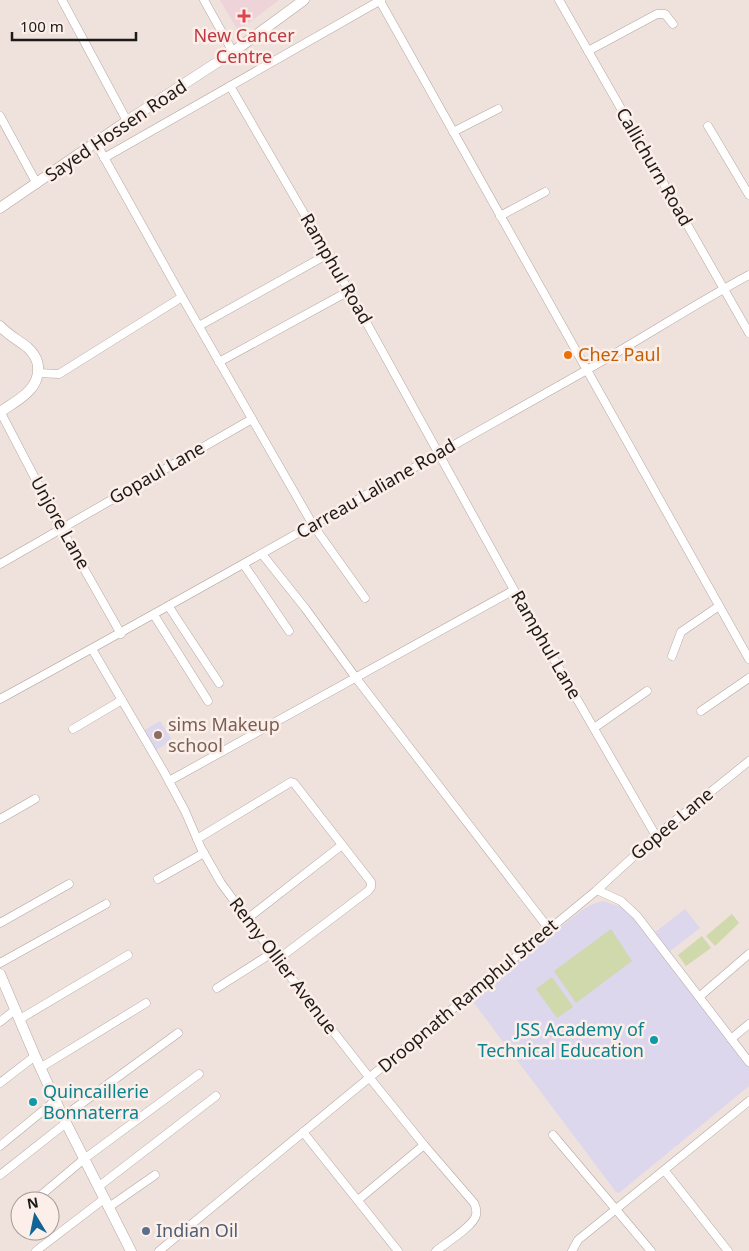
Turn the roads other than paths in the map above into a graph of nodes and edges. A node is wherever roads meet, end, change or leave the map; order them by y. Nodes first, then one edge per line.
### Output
1 (62, 0) edge
2 (204, 0) edge
3 (304, 0) edge
4 (381, 0) edge
5 (559, 0) edge
6 (673, 24) dead end
7 (588, 50) junction
8 (233, 52) junction
9 (230, 86) junction
10 (498, 109) dead end
11 (0, 116) edge
12 (128, 121) junction
13 (708, 126) dead end
14 (454, 132) junction
15 (96, 143) junction
16 (104, 158) junction
17 (37, 184) junction
18 (546, 192) dead end
19 (749, 195) edge
20 (0, 208) edge
21 (500, 216) junction
22 (328, 254) junction
23 (749, 275) edge
24 (724, 290) junction
25 (349, 291) junction
26 (182, 297) junction
27 (0, 326) edge
28 (199, 326) junction
29 (749, 333) edge
30 (220, 362) junction
31 (586, 370) junction
32 (38, 373) junction
33 (0, 412) edge
34 (252, 419) junction
35 (438, 453) junction
36 (313, 525) junction
37 (61, 528) junction
38 (262, 554) junction
39 (0, 564) edge
40 (244, 565) junction
41 (514, 590) junction
42 (365, 598) dead end
43 (719, 606) junction
44 (169, 607) junction
45 (154, 615) junction
46 (290, 631) dead end
47 (121, 634) junction
48 (92, 649) junction
49 (672, 656) dead end
50 (749, 659) edge
51 (356, 678) junction
52 (749, 678) edge
53 (220, 683) dead end
54 (647, 691) dead end
55 (0, 699) edge
56 (122, 700) junction
57 (208, 700) dead end
58 (701, 710) dead end
59 (594, 728) junction
60 (73, 729) dead end
61 (749, 761) edge
62 (169, 781) junction
63 (35, 799) dead end
64 (0, 819) edge
65 (656, 836) junction
66 (197, 839) junction
67 (342, 845) junction
68 (204, 853) junction
69 (158, 880) dead end
70 (68, 884) dead end
71 (597, 890) junction
72 (106, 904) dead end
73 (247, 919) junction
74 (0, 923) edge
75 (549, 929) junction
76 (272, 953) junction
77 (749, 954) edge
78 (128, 955) dead end
79 (277, 960) junction
80 (0, 963) edge
81 (0, 974) edge
82 (217, 988) dead end
83 (699, 997) junction
84 (146, 1003) dead end
85 (18, 1014) junction
86 (0, 1022) edge
87 (749, 1024) edge
88 (178, 1033) dead end
89 (731, 1039) junction
90 (34, 1056) junction
91 (749, 1062) edge
92 (40, 1068) junction
93 (199, 1074) dead end
94 (369, 1078) junction
95 (0, 1083) edge
96 (216, 1096) dead end
97 (56, 1100) junction
98 (749, 1101) edge
99 (64, 1120) junction
100 (303, 1132) junction
101 (553, 1134) dead end
102 (424, 1145) junction
103 (0, 1146) edge
104 (84, 1159) junction
105 (665, 1171) junction
106 (155, 1174) dead end
107 (0, 1175) edge
108 (98, 1187) junction
109 (46, 1191) edge
110 (358, 1200) junction
111 (106, 1203) junction
112 (616, 1209) junction
113 (36, 1251) edge
114 (131, 1251) edge
115 (159, 1251) edge
116 (398, 1251) edge
117 (436, 1251) edge
118 (572, 1251) edge
119 (651, 1251) edge
120 (728, 1251) edge

1 - 12 street
2 - 8 street
3 - 8 main road, Sayed Hossen Road
4 - 9 street
4 - 14 street
5 - 7 street, Callichurn Road
6 - 7 street
7 - 24 street, Callichurn Road
8 - 12 main road, Sayed Hossen Road
9 - 16 street
9 - 22 street, Ramphul Road
10 - 14 street
11 - 17 street
12 - 15 main road, Sayed Hossen Road
13 - 19 street
14 - 21 street
15 - 16 street
15 - 17 main road, Sayed Hossen Road
16 - 26 street
17 - 20 main road, Sayed Hossen Road
18 - 21 street
21 - 31 street
22 - 25 street, Ramphul Road
22 - 28 street
23 - 24 street, Carreau Laliane Road
24 - 29 street, Callichurn Road
24 - 31 street, Carreau Laliane Road
25 - 30 street
25 - 35 street, Ramphul Road
26 - 28 street
26 - 32 street
27 - 32 main road
28 - 30 street
30 - 34 street
31 - 35 street, Carreau Laliane Road
31 - 43 street
32 - 33 main road
33 - 37 street, Unjore Lane
34 - 36 street
34 - 37 street, Gopaul Lane
35 - 36 street, Carreau Laliane Road
35 - 41 street, Ramphul Lane
36 - 38 street, Carreau Laliane Road
36 - 42 street
37 - 39 street, Gopaul Lane
37 - 47 street, Unjore Lane
38 - 40 street, Carreau Laliane Road
38 - 51 street
40 - 44 street, Carreau Laliane Road
40 - 46 street
41 - 51 street
41 - 59 street, Ramphul Lane
43 - 49 street
43 - 50 street
44 - 45 street, Carreau Laliane Road
44 - 53 street
45 - 47 street, Carreau Laliane Road
45 - 57 street
47 - 48 street, Carreau Laliane Road
48 - 55 street, Carreau Laliane Road
48 - 56 street, Remy Ollier Avenue
51 - 62 street
51 - 75 street
52 - 58 street
54 - 59 street
56 - 60 street
56 - 62 street, Remy Ollier Avenue
59 - 65 street, Ramphul Lane
61 - 65 street, Gopee Lane
62 - 66 street, Remy Ollier Avenue
63 - 64 street
65 - 71 street, Gopee Lane
66 - 67 street
66 - 68 street, Remy Ollier Avenue
67 - 73 street
67 - 79 street
68 - 69 street
68 - 73 street, Remy Ollier Avenue
70 - 74 street
71 - 75 street, Droopnath Ramphul Street
71 - 83 street
72 - 80 street
73 - 76 street, Remy Ollier Avenue
75 - 94 street, Droopnath Ramphul Street
76 - 79 street, Remy Ollier Avenue
76 - 82 street
77 - 83 street
78 - 85 street
79 - 94 street, Remy Ollier Avenue
81 - 85 main road
83 - 89 street
84 - 92 street
85 - 86 street
85 - 90 main road
87 - 89 street
88 - 99 street
89 - 91 street
90 - 92 main road
90 - 95 street
92 - 97 main road
93 - 104 street
94 - 100 street, Droopnath Ramphul Street
94 - 102 street, Remy Ollier Avenue
96 - 108 street
97 - 99 main road
97 - 103 street
98 - 105 street
99 - 104 main road
99 - 107 street
100 - 110 street
100 - 115 street, Droopnath Ramphul Street
101 - 112 street
102 - 110 street
102 - 117 street, Remy Ollier Avenue
104 - 108 main road
104 - 109 street
105 - 112 street
105 - 120 street
106 - 111 street
108 - 111 main road
110 - 116 street
111 - 113 street
111 - 114 main road
112 - 118 street
112 - 119 street

